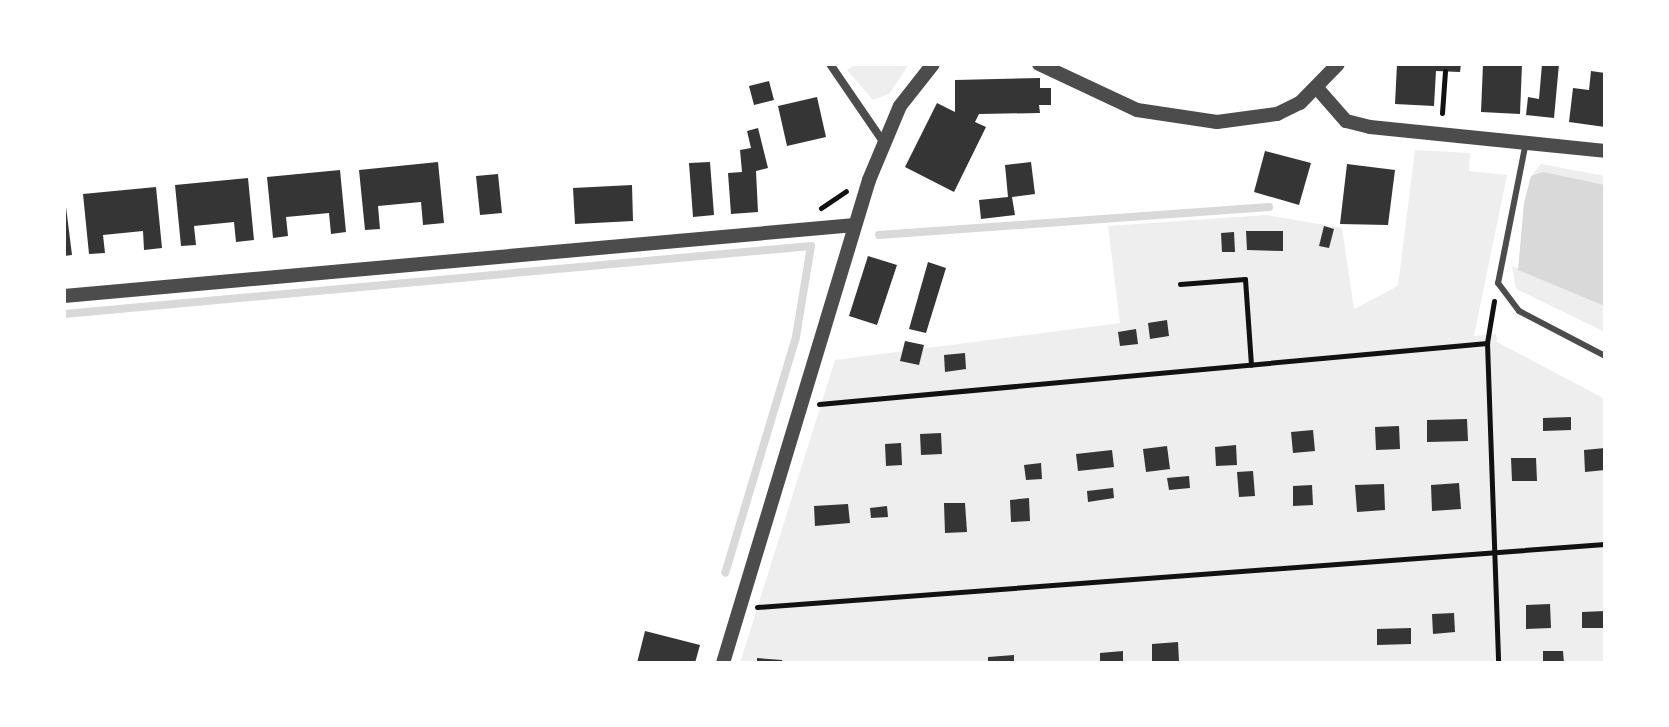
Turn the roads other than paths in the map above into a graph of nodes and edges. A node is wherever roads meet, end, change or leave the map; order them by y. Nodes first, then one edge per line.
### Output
1 (830, 64) edge
2 (933, 64) edge
3 (1039, 64) edge
4 (1338, 64) edge
5 (1317, 88) junction
6 (1527, 139) junction
7 (884, 143) junction
8 (1605, 151) edge
9 (855, 225) junction
10 (64, 296) edge
11 (1605, 356) edge
12 (723, 663) edge

1 - 7 street
2 - 7 street
3 - 5 street
4 - 5 street
5 - 6 street
6 - 8 street
6 - 11 lane
7 - 9 street
9 - 10 street
9 - 12 street

